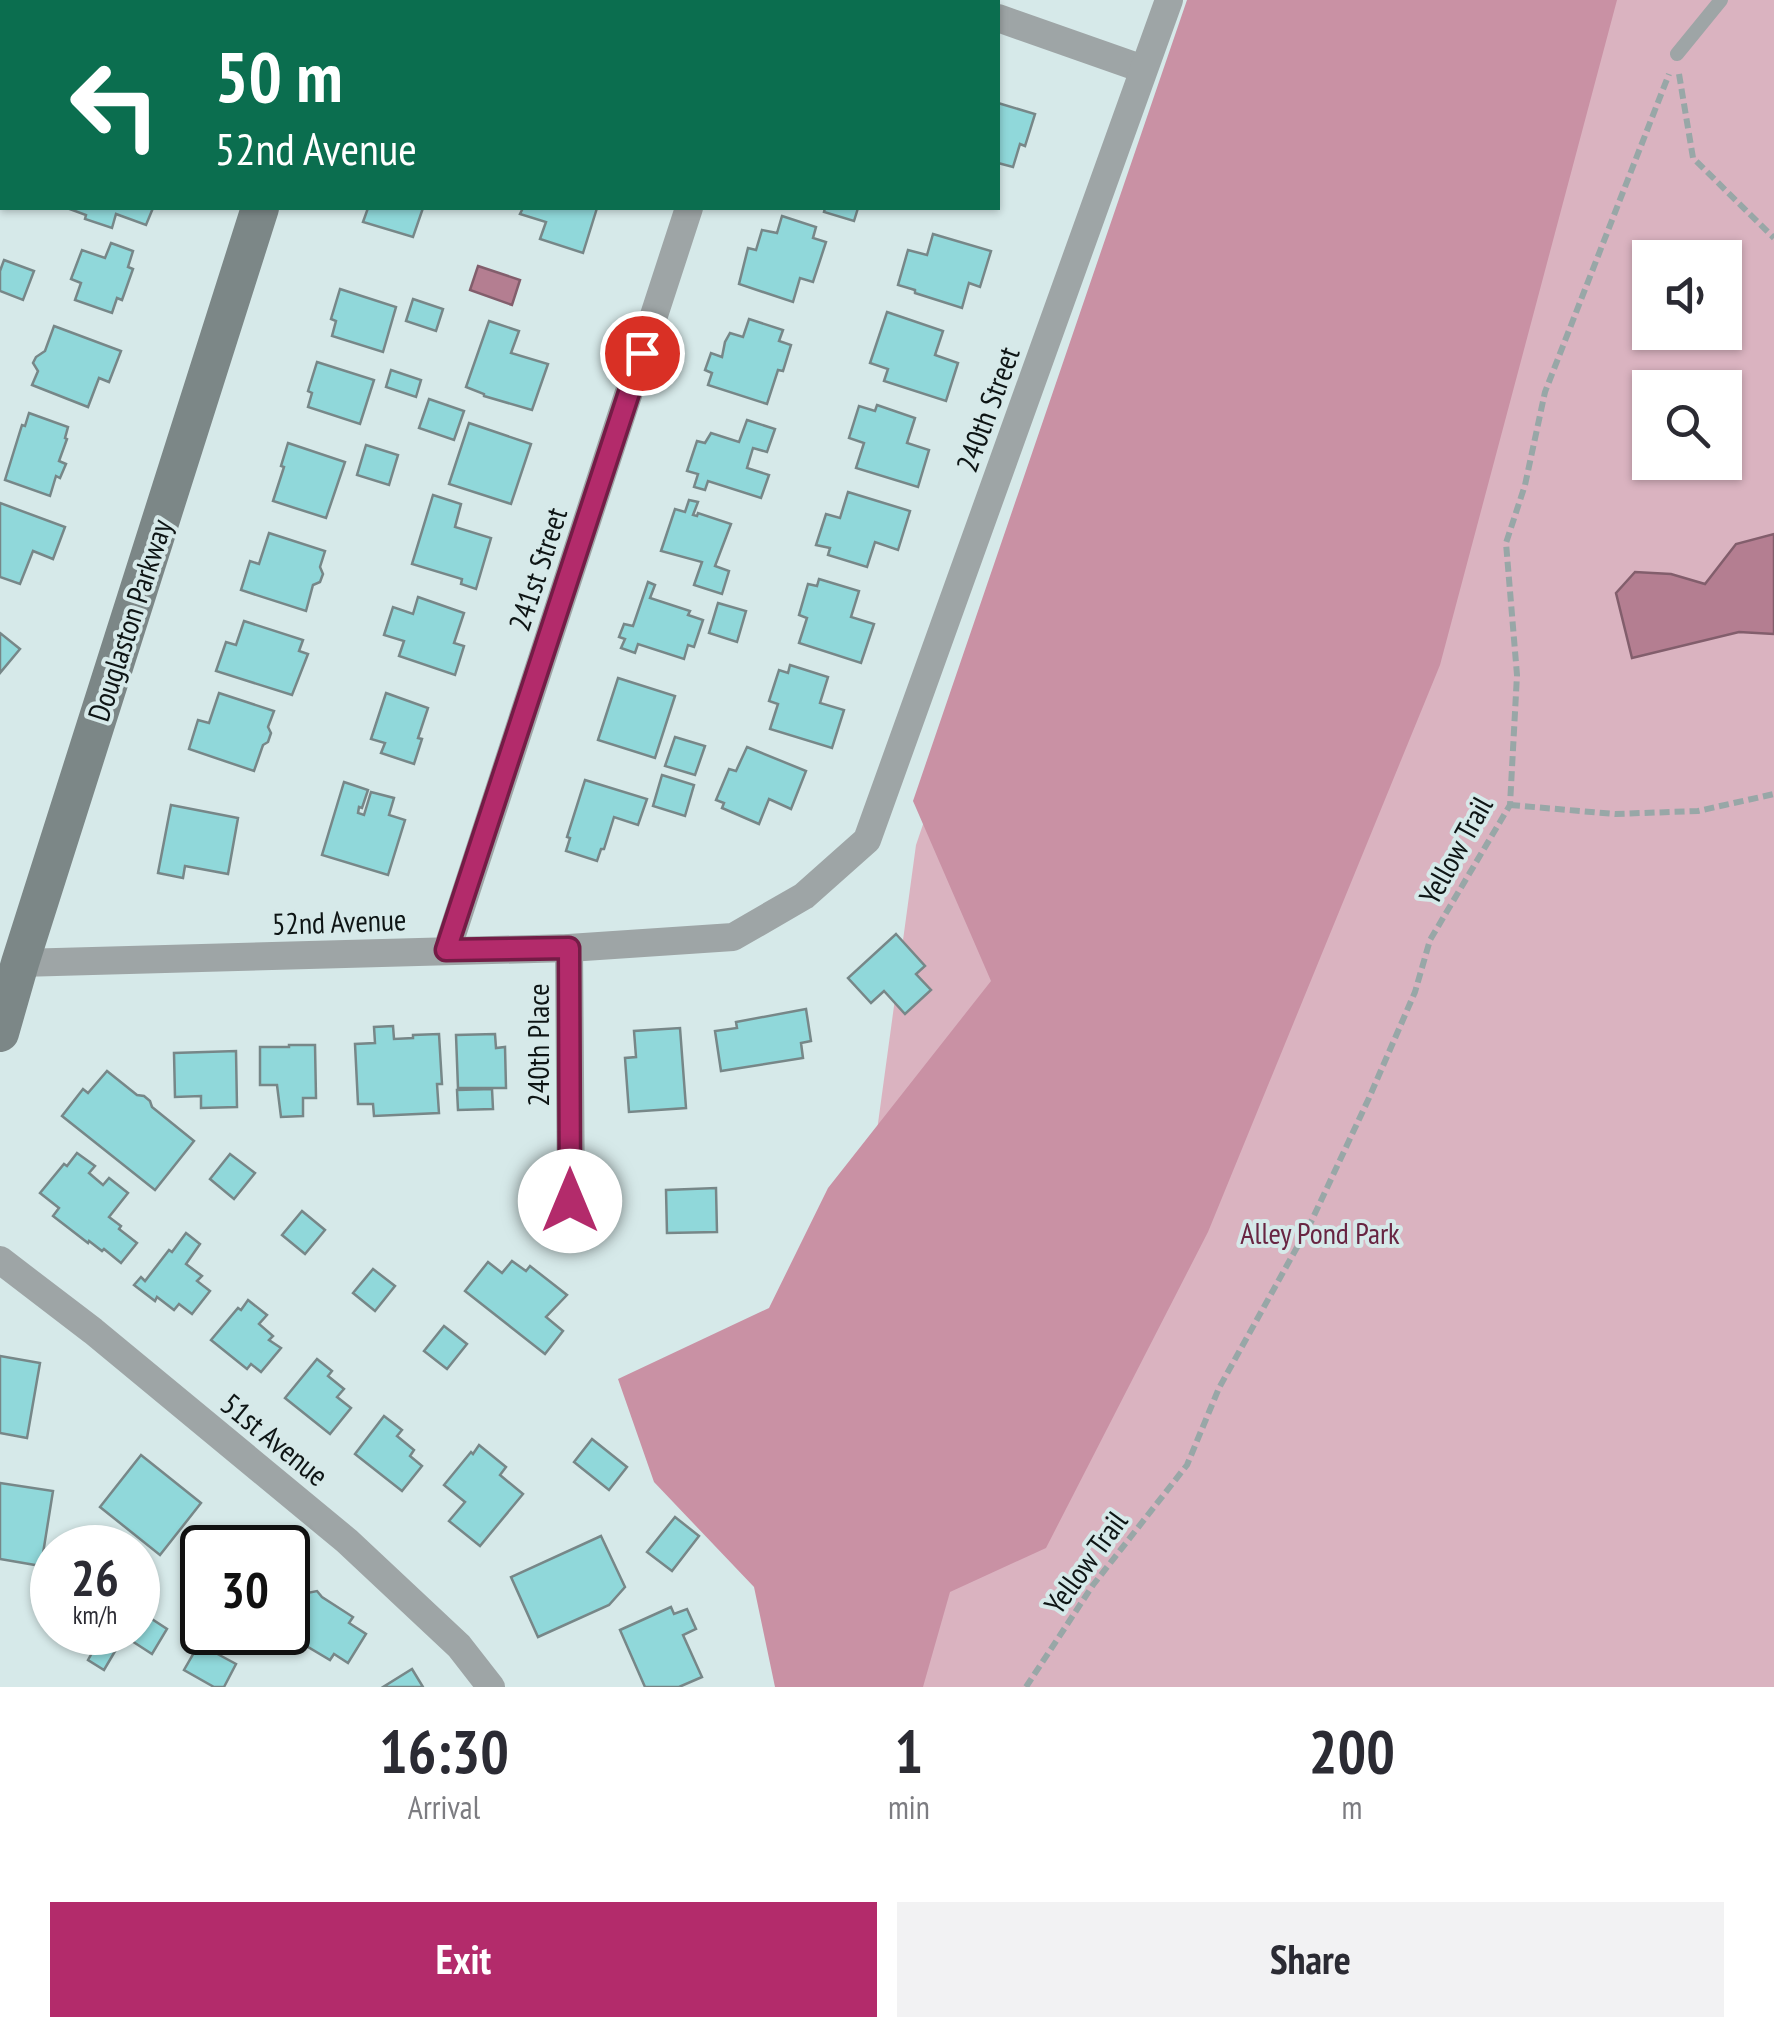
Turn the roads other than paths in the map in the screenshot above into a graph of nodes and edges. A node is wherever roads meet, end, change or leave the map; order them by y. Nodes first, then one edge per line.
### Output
1 (1169, 0) edge
2 (1721, 0) edge
3 (1000, 19) edge
4 (1677, 54) road end
5 (1143, 70) junction
6 (259, 210) edge
7 (688, 210) edge
8 (867, 840) joint
9 (569, 948) junction
10 (446, 950) junction
11 (20, 963) junction
12 (0, 1033) edge
13 (570, 1201) dead end
14 (0, 1260) edge
15 (491, 1687) edge

1 - 5 street, 240th Street
2 - 4 lane
3 - 5 street
5 - 8 street, 240th Street
6 - 11 main road, Douglaston Parkway
7 - 10 street, 241st Street
8 - 9 street, 52nd Avenue
9 - 10 street, 52nd Avenue
9 - 13 street, 240th Place
10 - 11 street, 52nd Avenue
11 - 12 main road, Douglaston Parkway
14 - 15 street, 51st Avenue

